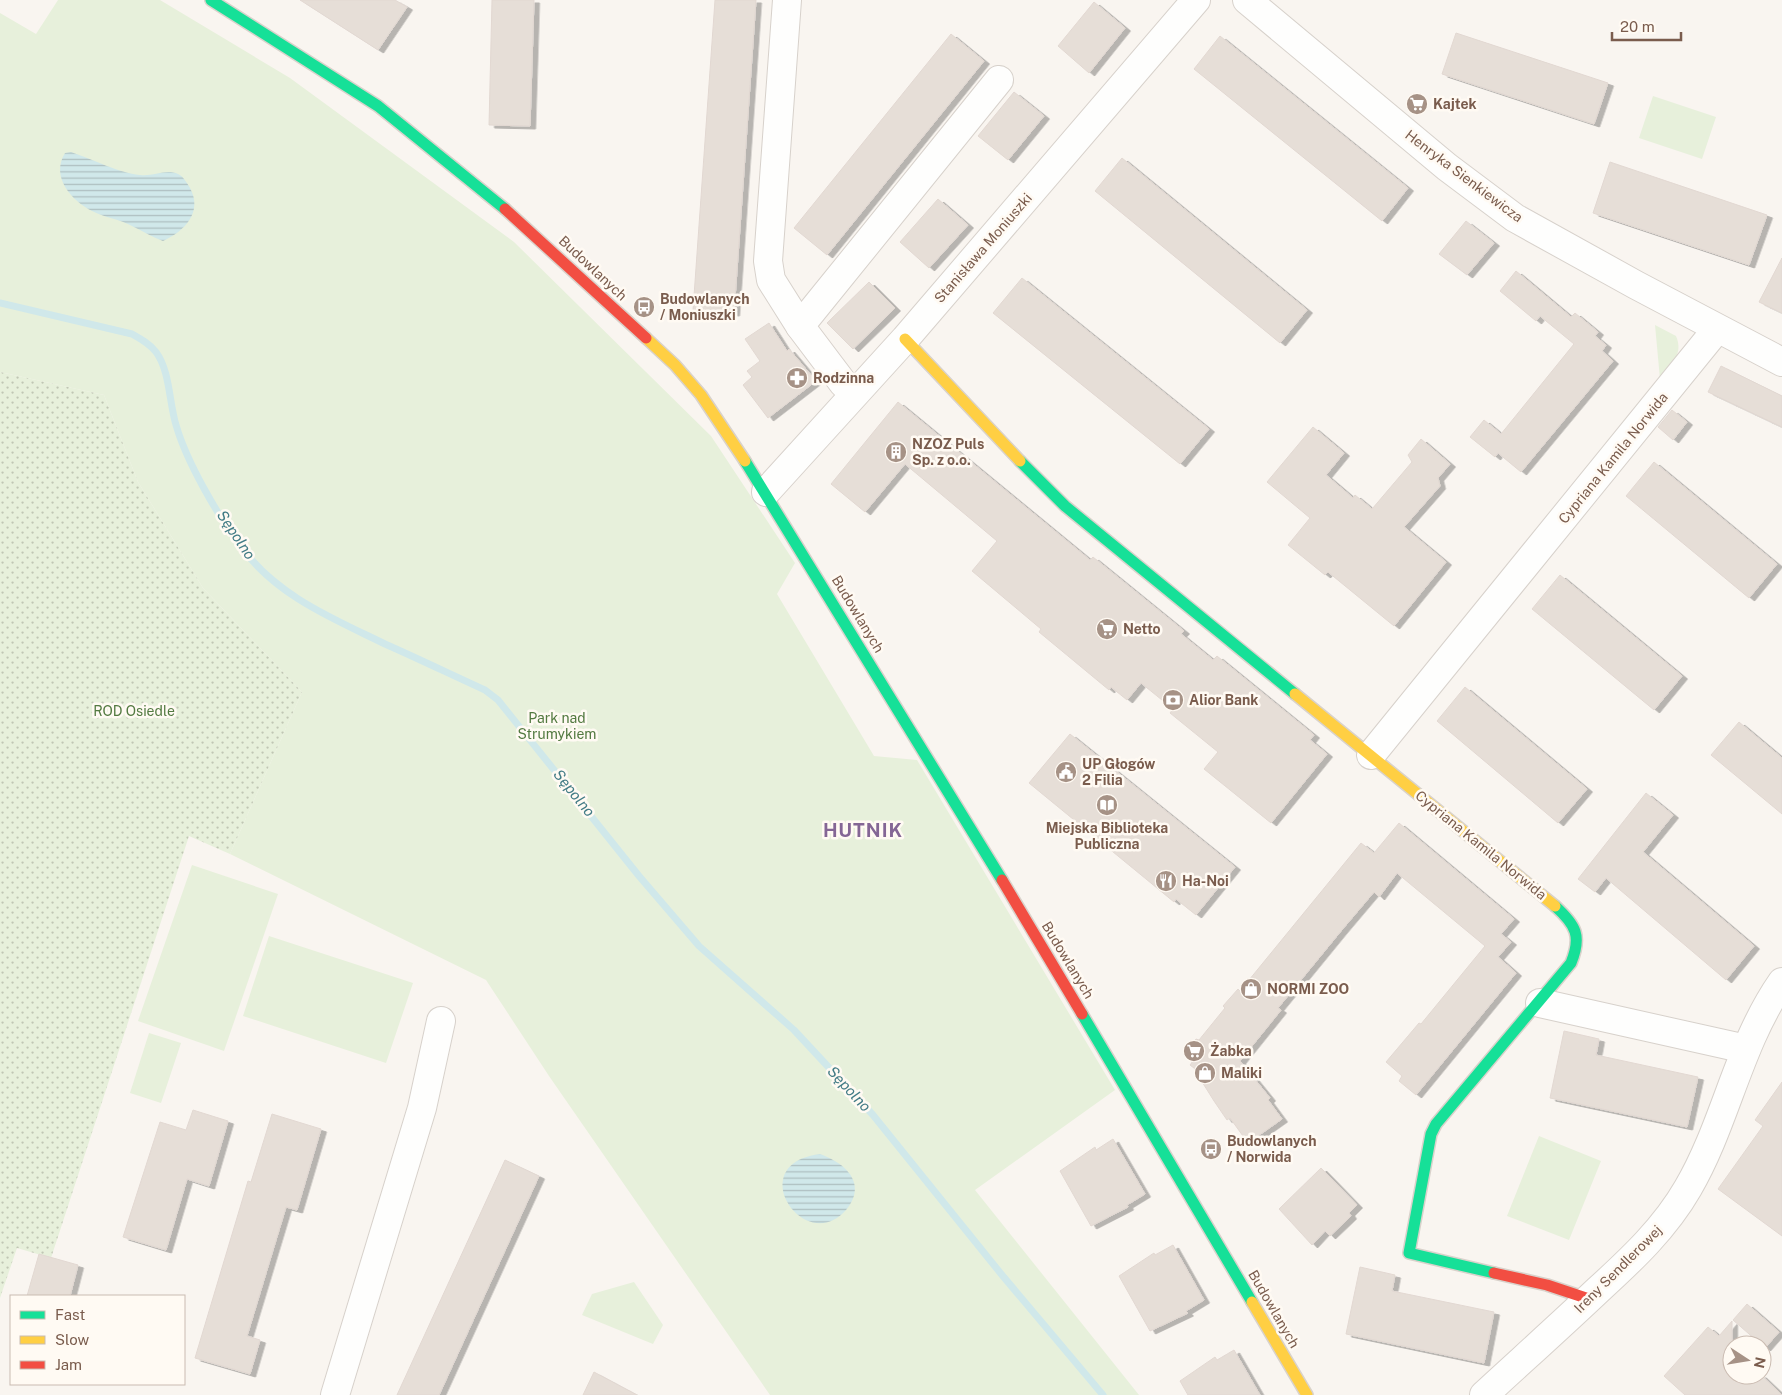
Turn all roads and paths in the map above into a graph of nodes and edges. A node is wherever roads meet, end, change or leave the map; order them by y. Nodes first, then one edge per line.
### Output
1 (212, 0) edge
2 (787, 0) edge
3 (1196, 0) edge
4 (1247, 0) edge
5 (999, 80) dead end
6 (800, 326) junction
7 (1717, 329) junction
8 (905, 339) junction
9 (1782, 362) edge
10 (854, 394) junction
11 (766, 492) junction
12 (1371, 755) junction
13 (1782, 982) edge
14 (1540, 1002) junction
15 (442, 1021) dead end
16 (1746, 1049) junction
17 (1589, 1299) junction
18 (334, 1395) edge
19 (1307, 1395) edge
20 (1484, 1395) edge

1 - 11 street, Budowlanych
2 - 6 street
3 - 8 street, Stanisława Moniuszki
4 - 7 street, Henryka Sienkiewicza
5 - 6 street
6 - 10 street
7 - 9 street, Henryka Sienkiewicza
7 - 12 street, Cypriana Kamila Norwida
8 - 10 street, Stanisława Moniuszki
8 - 12 street
10 - 11 street, Stanisława Moniuszki
11 - 19 street, Budowlanych
12 - 14 street, Cypriana Kamila Norwida
13 - 16 street, Ireny Sendlerowej
14 - 16 street
14 - 17 street, Cypriana Kamila Norwida
15 - 18 street
16 - 17 street, Ireny Sendlerowej
17 - 20 street, Ireny Sendlerowej

